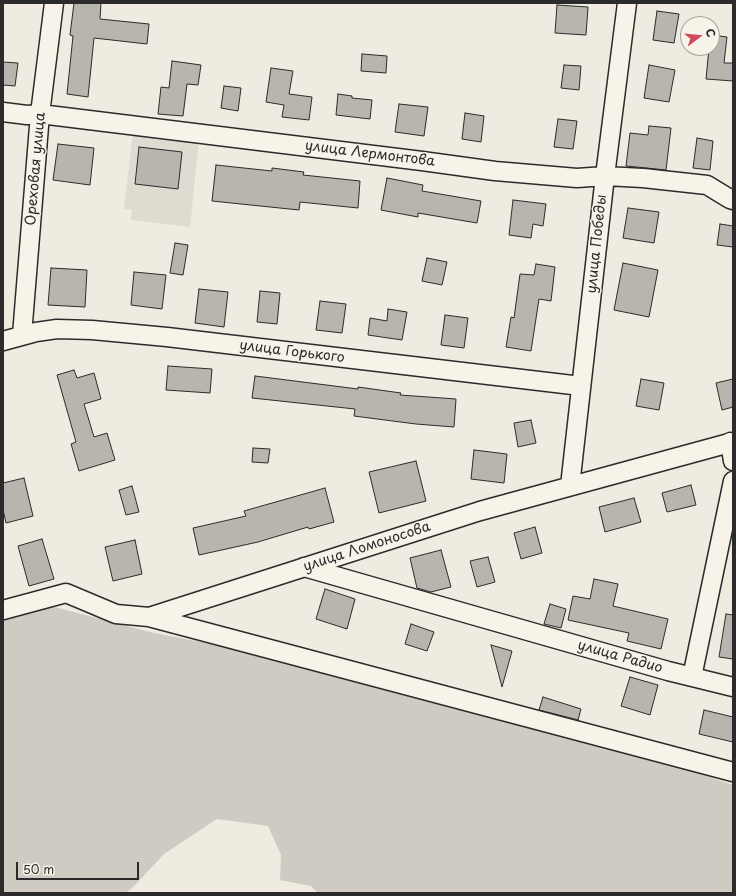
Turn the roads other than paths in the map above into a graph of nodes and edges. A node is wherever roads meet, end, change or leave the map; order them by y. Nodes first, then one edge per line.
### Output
1 (54, 3) edge
2 (628, 3) edge
3 (3, 112) edge
4 (40, 114) junction
5 (605, 176) junction
6 (731, 199) edge
7 (22, 335) junction
8 (3, 341) edge
9 (582, 386) junction
10 (731, 442) edge
11 (733, 461) edge
12 (733, 481) edge
13 (570, 486) junction
14 (304, 567) junction
15 (3, 610) edge
16 (149, 617) junction
17 (692, 677) junction
18 (733, 687) edge
19 (733, 772) edge

1 - 4 street, Ореховая улица
2 - 5 street, улица Победы
3 - 4 street, улица Лермонтова
4 - 5 street, улица Лермонтова
4 - 7 street, Ореховая улица
5 - 6 street, улица Лермонтова
5 - 9 street, улица Победы
7 - 8 street, улица Горького
7 - 9 street, улица Горького
9 - 13 street, улица Победы
10 - 11 street
10 - 13 street, улица Ломоносова
12 - 17 street
13 - 14 street, улица Ломоносова
14 - 16 street, улица Ломоносова
14 - 17 street, улица Радио
15 - 16 street, улица Ломоносова
16 - 19 street
17 - 18 street, улица Радио

